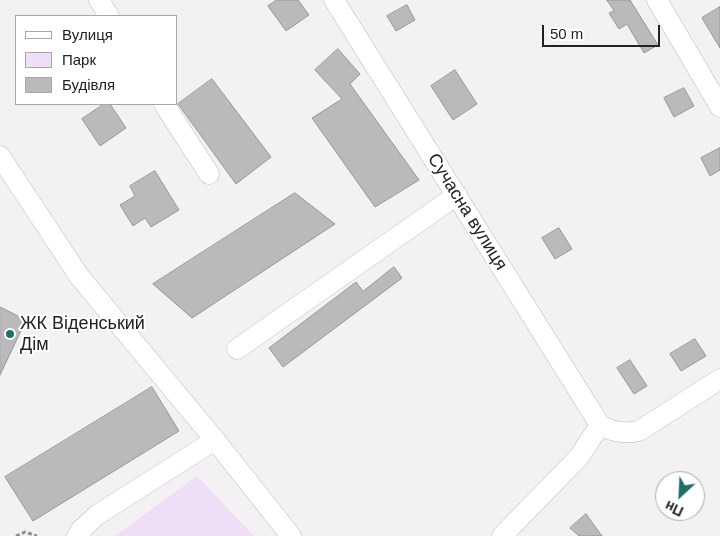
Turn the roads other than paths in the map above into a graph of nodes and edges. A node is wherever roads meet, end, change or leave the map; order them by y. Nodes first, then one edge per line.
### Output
1 (99, 0) edge
2 (334, 0) edge
3 (657, 0) edge
4 (109, 15) edge
5 (165, 105) edge
6 (720, 107) edge
7 (0, 156) edge
8 (209, 174) dead end
9 (457, 195) junction
10 (237, 349) dead end
11 (720, 379) edge
12 (600, 425) junction
13 (215, 440) junction
14 (77, 536) edge
15 (291, 536) edge
16 (502, 536) edge

1 - 4 street
2 - 9 street, Сучасна вулиця
3 - 6 street
5 - 8 street
7 - 13 street
9 - 10 street
9 - 12 street, Сучасна вулиця
11 - 12 street
12 - 16 street
13 - 14 street
13 - 15 street

